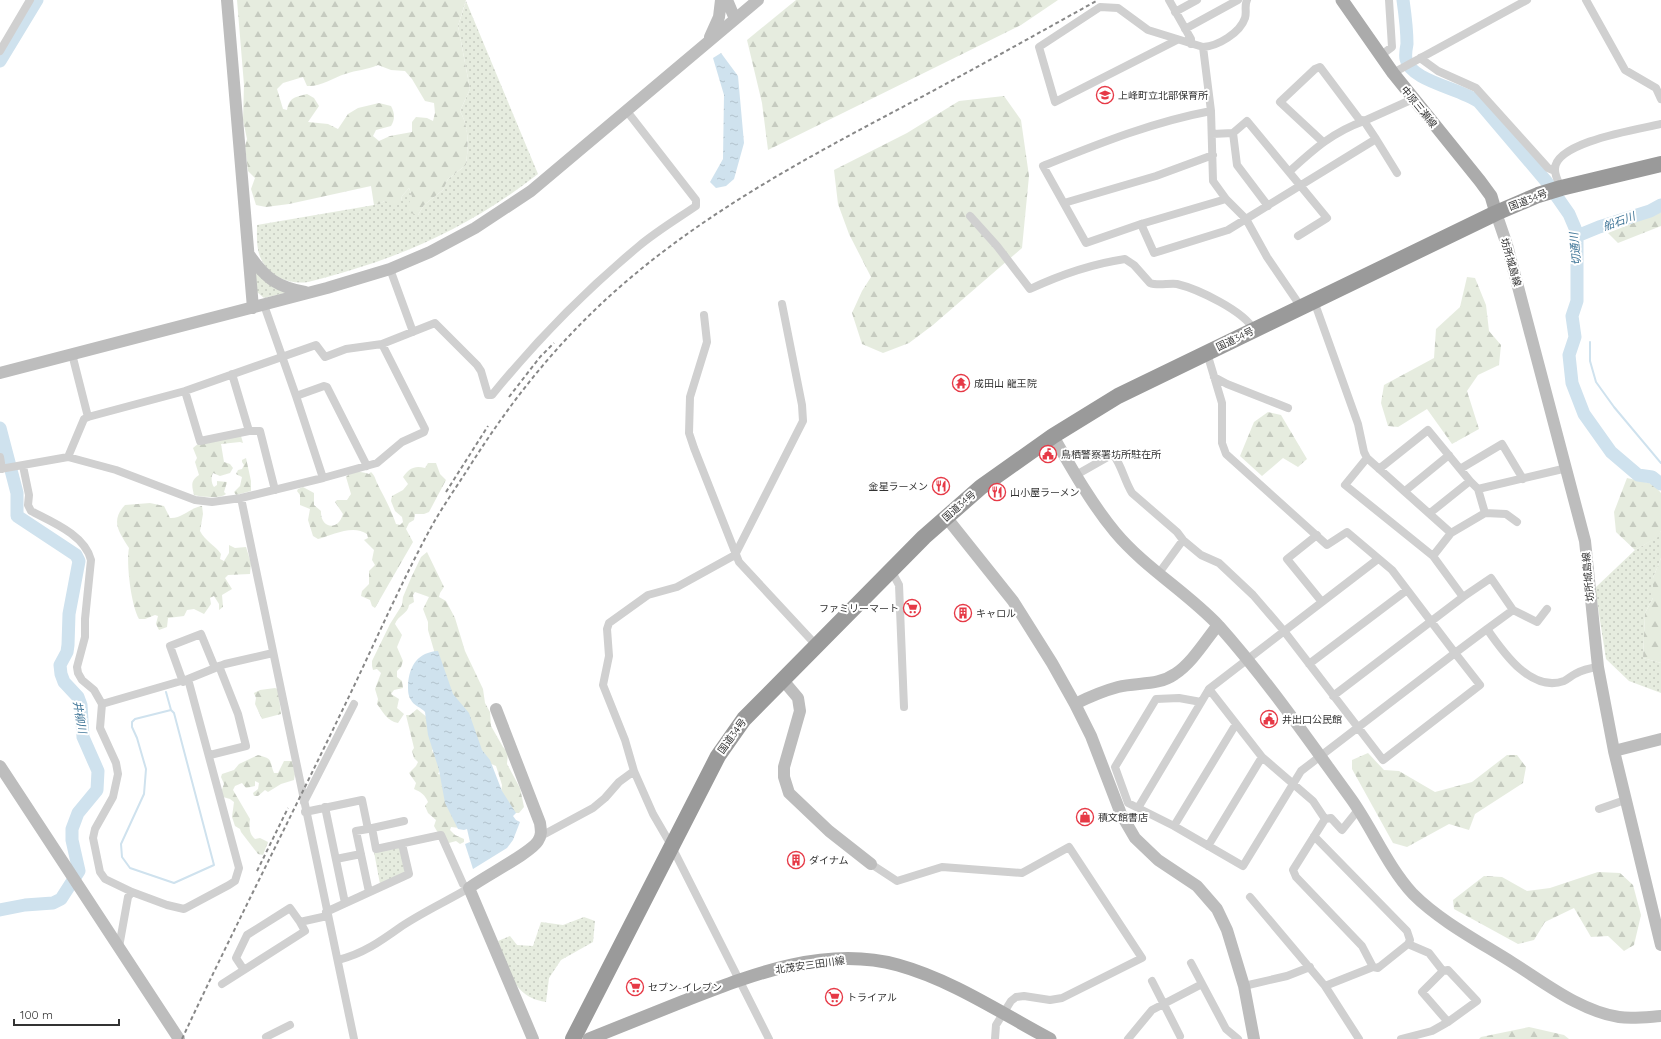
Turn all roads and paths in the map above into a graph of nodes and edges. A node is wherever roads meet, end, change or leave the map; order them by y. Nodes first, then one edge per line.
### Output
1 (30, 0) edge
2 (227, 0) edge
3 (721, 0) edge
4 (727, 0) edge
5 (758, 0) edge
6 (1169, 0) edge
7 (1197, 0) edge
8 (1244, 0) edge
9 (1342, 0) edge
10 (1389, 0) edge
11 (1527, 0) edge
12 (1586, 0) edge
13 (1175, 12) junction
14 (735, 19) junction
15 (1185, 29) junction
16 (1177, 40) junction
17 (704, 44) junction
18 (1191, 44) junction
19 (1203, 47) junction
20 (0, 51) edge
21 (1380, 56) junction
22 (1420, 58) junction
23 (1393, 74) junction
24 (1661, 99) edge
25 (1413, 100) junction
26 (626, 110) junction
27 (1211, 111) junction
28 (1364, 121) junction
29 (1661, 124) edge
30 (1233, 133) junction
31 (1212, 134) junction
32 (1376, 139) junction
33 (1323, 142) junction
34 (1213, 155) junction
35 (1661, 164) edge
36 (1290, 171) junction
37 (1555, 171) junction
38 (1397, 173) dead end
39 (1302, 186) junction
40 (1561, 188) junction
41 (1226, 199) junction
42 (1064, 203) junction
43 (1268, 206) junction
44 (1496, 213) junction
45 (970, 216) dead end
46 (1246, 219) junction
47 (1141, 224) junction
48 (1298, 236) dead end
49 (250, 256) junction
50 (390, 269) junction
51 (307, 293) junction
52 (782, 304) dead end
53 (1308, 304) junction
54 (258, 306) junction
55 (704, 315) dead end
56 (1254, 330) junction
57 (413, 332) junction
58 (382, 344) junction
59 (1207, 353) junction
60 (72, 354) junction
61 (282, 358) junction
62 (0, 373) edge
63 (232, 374) junction
64 (1214, 377) junction
65 (185, 391) junction
66 (296, 396) junction
67 (1288, 408) dead end
68 (88, 417) junction
69 (249, 431) junction
70 (1053, 436) junction
71 (1449, 455) junction
72 (0, 457) edge
73 (68, 457) junction
74 (1367, 458) junction
75 (21, 466) junction
76 (367, 466) junction
77 (1567, 468) junction
78 (1, 469) edge
79 (1379, 469) junction
80 (1460, 469) junction
81 (1076, 475) junction
82 (323, 478) junction
83 (1523, 479) junction
84 (1470, 480) junction
85 (1478, 489) junction
86 (274, 490) junction
87 (1405, 490) junction
88 (241, 498) junction
89 (1430, 513) junction
90 (1485, 513) junction
91 (946, 517) junction
92 (1517, 522) dead end
93 (1452, 533) junction
94 (1317, 535) junction
95 (1183, 540) junction
96 (736, 555) junction
97 (1433, 556) junction
98 (1378, 559) junction
99 (891, 570) junction
100 (1159, 573) junction
101 (1407, 590) junction
102 (1463, 597) junction
103 (1322, 602) junction
104 (1547, 609) dead end
105 (1514, 610) junction
106 (1431, 622) junction
107 (1218, 625) junction
108 (1487, 630) junction
109 (1284, 631) junction
110 (816, 645) junction
111 (273, 653) junction
112 (1455, 653) junction
113 (1247, 660) junction
114 (1309, 664) junction
115 (217, 667) junction
116 (1598, 667) junction
117 (782, 680) junction
118 (185, 681) junction
119 (1209, 689) junction
120 (1333, 696) junction
121 (1201, 702) junction
122 (102, 704) junction
123 (354, 704) dead end
124 (1075, 704) junction
125 (904, 707) dead end
126 (496, 709) dead end
127 (1236, 724) junction
128 (1358, 728) junction
129 (1661, 739) edge
130 (1614, 751) junction
131 (210, 756) junction
132 (1320, 756) junction
133 (1262, 757) junction
134 (0, 766) edge
135 (634, 771) junction
136 (1292, 784) junction
137 (1625, 800) junction
138 (304, 802) junction
139 (325, 807) junction
140 (1138, 808) junction
141 (1599, 809) dead end
142 (1358, 810) junction
143 (306, 812) junction
144 (1325, 819) junction
145 (404, 821) dead end
146 (1174, 826) junction
147 (370, 828) junction
148 (541, 836) junction
149 (1314, 836) junction
150 (402, 844) junction
151 (671, 845) junction
152 (1208, 846) junction
153 (361, 854) junction
154 (336, 859) junction
155 (871, 864) joint
156 (469, 888) junction
157 (132, 892) junction
158 (369, 892) junction
159 (1250, 897) dead end
160 (346, 903) junction
161 (327, 914) junction
162 (300, 922) junction
163 (1408, 944) junction
164 (1661, 945) edge
165 (119, 947) junction
166 (338, 960) junction
167 (1191, 963) dead end
168 (1310, 967) junction
169 (1373, 967) junction
170 (244, 970) junction
171 (1443, 971) junction
172 (738, 980) junction
173 (1152, 981) dead end
174 (222, 984) dead end
175 (1202, 984) junction
176 (1244, 986) junction
177 (1325, 986) junction
178 (1164, 1004) junction
179 (1004, 1014) junction
180 (1661, 1016) edge
181 (1448, 1022) junction
182 (290, 1025) dead end
183 (1180, 1036) dead end
184 (174, 1037) edge
185 (268, 1039) edge
186 (354, 1039) edge
187 (533, 1039) edge
188 (573, 1039) edge
189 (589, 1039) edge
190 (769, 1039) edge
191 (995, 1039) edge
192 (1050, 1039) edge
193 (1128, 1039) edge
194 (1238, 1039) edge
195 (1254, 1039) edge
196 (1359, 1039) edge
197 (1402, 1039) edge

1 - 20 street
2 - 49 street
3 - 17 street
4 - 14 street
5 - 14 street
6 - 13 street
7 - 13 street
8 - 15 street
8 - 19 street
9 - 21 main road, 中原三瀬線
10 - 21 street
11 - 22 street
12 - 24 street
13 - 15 street
14 - 17 street
15 - 18 street
16 - 16 street
16 - 18 street
17 - 26 street
18 - 19 street
19 - 27 street
21 - 23 main road, 中原三瀬線
22 - 23 street
22 - 37 street
23 - 25 main road, 中原三瀬線
25 - 28 street
25 - 44 main road, 中原三瀬線
26 - 50 street
26 - 57 street
27 - 31 street
27 - 42 street
28 - 32 street
28 - 33 street
28 - 33 street
29 - 37 street
30 - 31 street
30 - 36 street
30 - 43 street
31 - 34 street
32 - 38 street
32 - 39 street
33 - 36 street
34 - 41 street
34 - 42 street
35 - 40 highway, 国道34号
36 - 39 street
37 - 40 street
39 - 43 street
39 - 48 street
40 - 44 highway, 国道34号
41 - 46 street
41 - 47 street
42 - 47 street
43 - 46 street
44 - 53 highway, 国道34号
44 - 77 street, 坊所城島線
45 - 56 street
46 - 47 street
46 - 53 street
49 - 51 street
49 - 54 street
50 - 51 street
50 - 57 street
51 - 54 street
52 - 96 street
53 - 56 highway, 国道34号
53 - 74 street
54 - 60 street
54 - 61 street
55 - 96 street
56 - 59 highway, 国道34号
57 - 58 street
58 - 61 street
58 - 76 street
59 - 64 street
59 - 70 highway, 国道34号
60 - 62 street
60 - 68 street
61 - 63 street
61 - 66 street
63 - 65 street
63 - 69 street
64 - 67 street
64 - 94 street
65 - 68 street
65 - 69 street
66 - 76 street
66 - 82 street
68 - 73 street
69 - 86 street
70 - 81 street
70 - 91 highway, 国道34号
71 - 79 street
71 - 80 street
71 - 87 street
72 - 78 street
73 - 75 street
73 - 88 street
74 - 79 street
74 - 97 street
75 - 78 street
75 - 122 street
76 - 82 street
77 - 83 street
77 - 116 street, 坊所城島線
79 - 87 street
80 - 83 street
80 - 84 street
81 - 95 street
81 - 100 street
82 - 86 street
83 - 85 street
84 - 85 street
84 - 89 street
85 - 90 street
86 - 88 street
87 - 89 street
88 - 111 street
89 - 93 street
90 - 92 street
90 - 93 street
91 - 99 highway, 国道34号
91 - 124 street
93 - 97 street
94 - 98 street
94 - 103 street
95 - 100 street
95 - 109 street
96 - 110 street
96 - 135 street
97 - 102 street
98 - 101 street
98 - 103 street
99 - 110 highway, 国道34号
99 - 125 street
100 - 107 street
101 - 106 street
101 - 114 street
102 - 105 street
102 - 106 street
103 - 109 street
104 - 105 street
105 - 108 street
106 - 112 street
106 - 120 street
107 - 113 street
107 - 124 street
108 - 112 street
108 - 116 street
109 - 113 street
109 - 114 street
110 - 117 highway, 国道34号
111 - 115 street
111 - 138 street
112 - 128 street
112 - 128 street
113 - 119 street
113 - 132 street
114 - 120 street
115 - 118 street
115 - 118 street
115 - 131 street
116 - 130 street, 坊所城島線
117 - 151 highway, 国道34号
117 - 155 street
118 - 122 street
118 - 131 street
119 - 121 street
119 - 127 street
120 - 128 street
121 - 140 street
121 - 140 street
122 - 157 street
123 - 138 street
124 - 176 street
126 - 148 street
127 - 133 street
127 - 146 street
128 - 132 street
129 - 130 street
130 - 137 street, 坊所城島線
131 - 157 street
132 - 136 street
132 - 142 street
133 - 136 street
133 - 152 street
134 - 165 street
135 - 148 street
135 - 151 street
136 - 144 street
136 - 152 street
137 - 141 street
137 - 164 street, 坊所城島線
138 - 143 street
139 - 143 street
139 - 147 street
139 - 154 street
140 - 146 street
142 - 144 street
142 - 180 street
143 - 161 street
144 - 149 street
145 - 147 street
146 - 152 street
147 - 150 street
147 - 153 street
148 - 156 street
149 - 163 street
149 - 169 street
150 - 156 street
150 - 158 street
151 - 172 street
151 - 188 highway, 国道34号
153 - 154 street
153 - 158 street
154 - 160 street
155 - 179 street
156 - 166 street
156 - 187 street
157 - 165 street
158 - 160 street
159 - 168 street
160 - 161 street
161 - 162 street
161 - 166 street
162 - 170 street
162 - 170 street
163 - 169 street
163 - 171 street
165 - 184 street
166 - 186 street
167 - 175 street
168 - 176 street
168 - 177 street
169 - 177 street
170 - 174 street
171 - 181 street
171 - 181 street
172 - 179 main road, 北茂安三田川線
172 - 189 main road, 北茂安三田川線
172 - 190 street
173 - 178 street
175 - 178 street
175 - 194 street
176 - 195 street
177 - 196 street
178 - 183 street
178 - 193 street
179 - 191 street
179 - 192 main road, 北茂安三田川線
181 - 197 street
182 - 185 street

